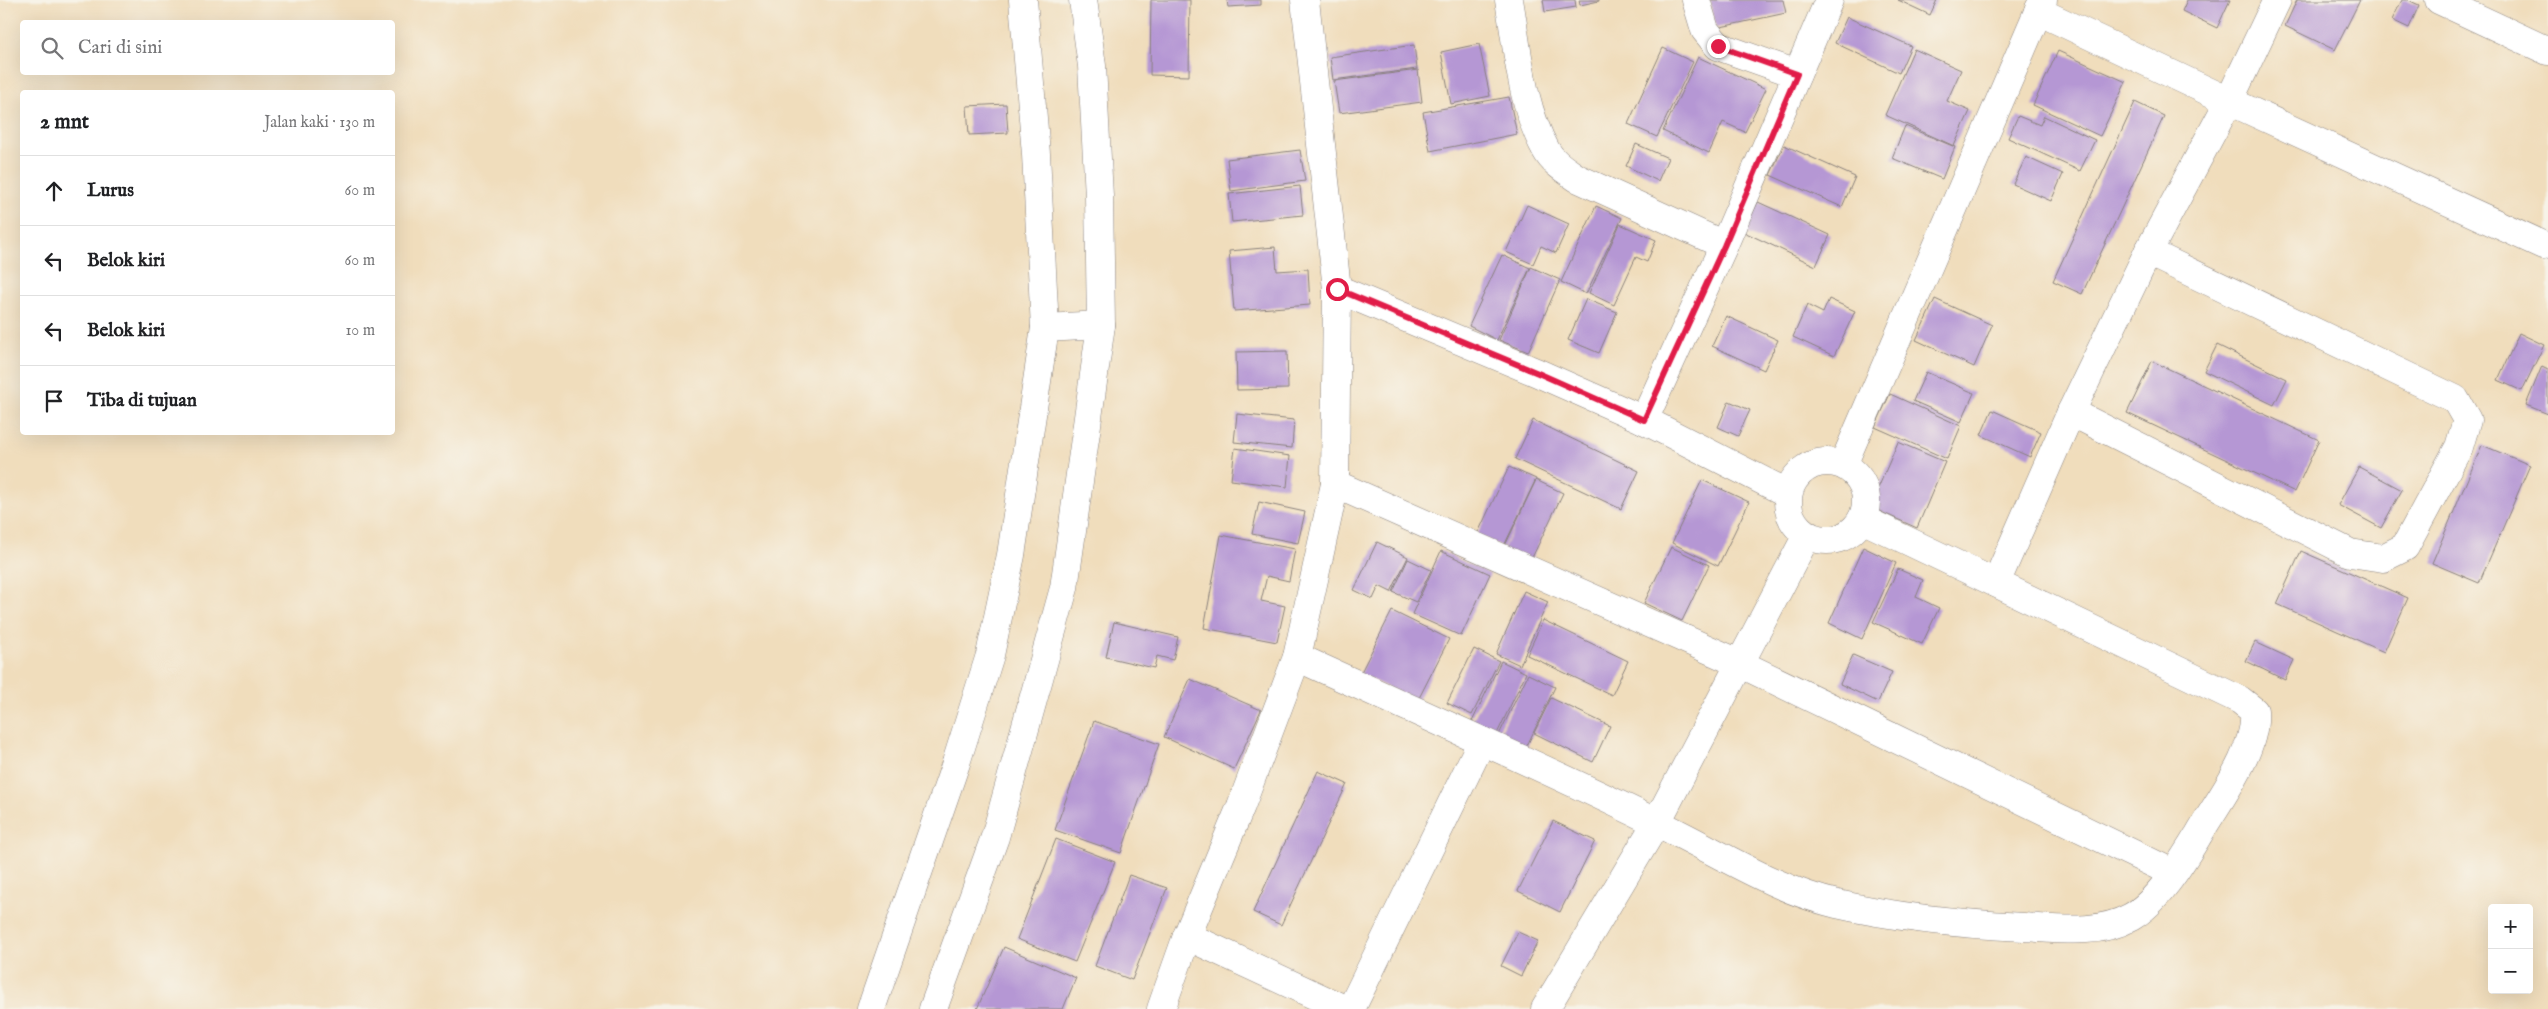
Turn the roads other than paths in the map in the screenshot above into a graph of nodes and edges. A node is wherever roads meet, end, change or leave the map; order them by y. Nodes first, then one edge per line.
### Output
1 (1023, 0) edge
2 (1083, 0) edge
3 (1305, 0) edge
4 (1509, 0) edge
5 (1696, 0) edge
6 (1829, 0) edge
7 (2277, 0) edge
8 (2439, 0) edge
9 (2041, 5) edge
10 (2548, 50) edge
11 (1797, 74) junction
12 (2229, 102) junction
13 (2543, 245) dead end
14 (1724, 246) junction
15 (2148, 252) junction
16 (1337, 289) junction
17 (1101, 324) junction
18 (1044, 328) junction
19 (2072, 412) junction
20 (1644, 420) junction
21 (1842, 465) junction
22 (1335, 484) junction
23 (1787, 493) junction
24 (1862, 519) junction
25 (1807, 536) junction
26 (1996, 583) junction
27 (1297, 657) junction
28 (1739, 663) junction
29 (1482, 742) junction
30 (1657, 822) junction
31 (2173, 873) junction
32 (1187, 936) junction
33 (871, 1009) edge
34 (933, 1009) edge
35 (1161, 1009) edge
36 (1344, 1009) edge
37 (1351, 1009) edge
38 (1545, 1009) edge

1 - 18 street
2 - 17 street
3 - 16 street
4 - 14 street
5 - 11 street
6 - 11 street
7 - 12 street
8 - 10 street
9 - 12 street
9 - 21 street
11 - 14 street
12 - 13 street
12 - 15 street
14 - 20 street
15 - 19 street
15 - 19 street
16 - 20 street
16 - 22 street
17 - 18 street
17 - 34 street
18 - 33 street
19 - 26 street
20 - 23 street
21 - 23 street
21 - 24 street
22 - 27 street
22 - 28 street
23 - 25 street
24 - 25 street
24 - 26 street
25 - 28 street
26 - 31 street
27 - 29 street
27 - 32 street
28 - 30 street
28 - 31 street
29 - 30 street
29 - 37 street
30 - 31 street
30 - 38 street
32 - 35 street
32 - 36 street

